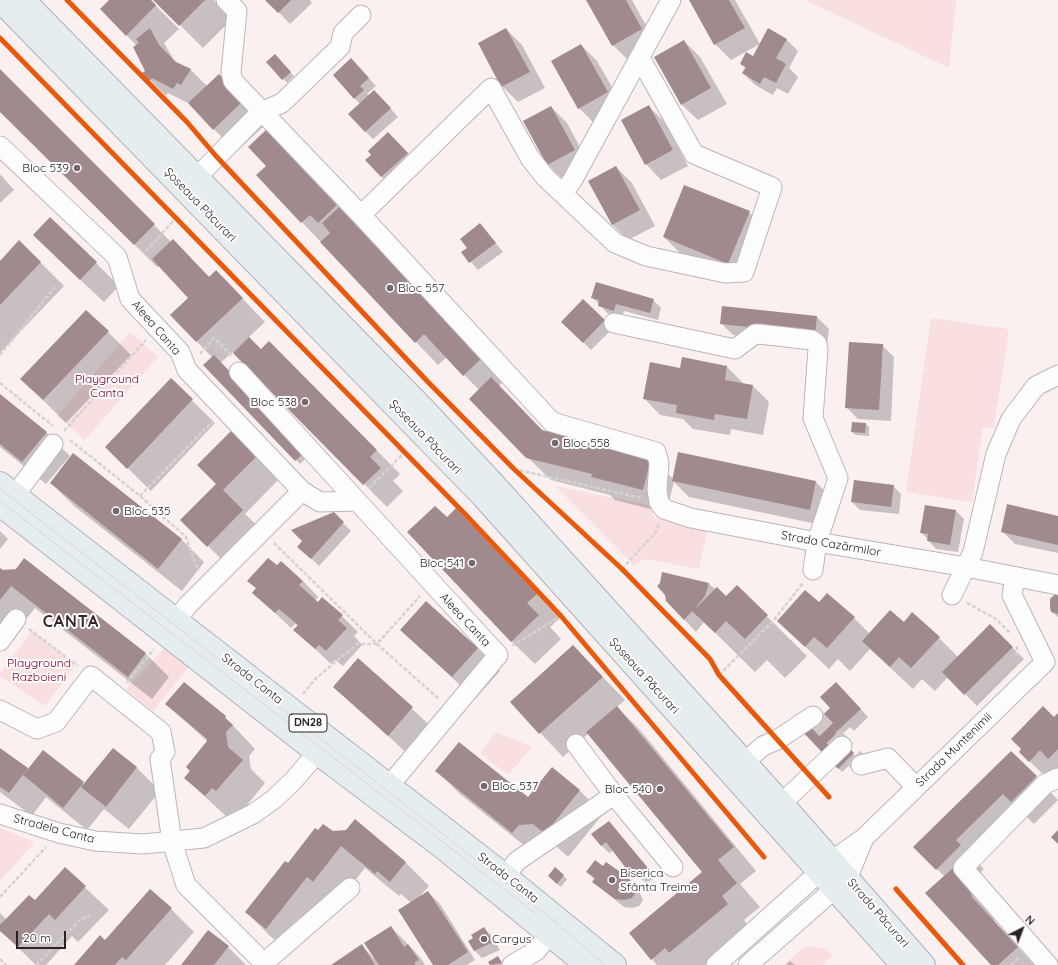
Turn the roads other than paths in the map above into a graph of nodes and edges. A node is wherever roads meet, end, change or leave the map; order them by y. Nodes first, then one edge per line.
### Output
1 (24, 0) edge
2 (226, 0) edge
3 (671, 0) edge
4 (0, 1) edge
5 (361, 15) dead end
6 (640, 58) junction
7 (262, 112) junction
8 (0, 146) edge
9 (190, 183) junction
10 (563, 193) junction
11 (361, 215) junction
12 (614, 323) dead end
13 (239, 372) dead end
14 (1058, 375) edge
15 (57, 439) road end
16 (302, 491) junction
17 (5, 498) edge
18 (356, 501) junction
19 (817, 542) junction
20 (966, 566) junction
21 (813, 570) road end
22 (1015, 577) junction
23 (1058, 585) edge
24 (952, 595) road end
25 (16, 619) road end
26 (166, 633) junction
27 (0, 641) edge
28 (1052, 661) edge
29 (0, 710) edge
30 (813, 716) dead end
31 (576, 744) dead end
32 (842, 746) dead end
33 (317, 753) junction
34 (745, 762) junction
35 (860, 765) dead end
36 (1058, 778) edge
37 (389, 786) junction
38 (916, 787) junction
39 (614, 795) junction
40 (782, 803) junction
41 (0, 814) edge
42 (864, 838) junction
43 (172, 842) junction
44 (826, 866) junction
45 (673, 868) dead end
46 (500, 883) junction
47 (841, 883) junction
48 (350, 888) dead end
49 (556, 927) junction
50 (263, 964) edge
51 (512, 965) edge
52 (586, 965) edge
53 (615, 965) edge
54 (716, 965) edge
55 (748, 965) edge
56 (902, 965) edge
57 (924, 965) edge
58 (1048, 965) edge

1 - 9 main road, Șoseaua Păcurari
2 - 7 street
3 - 6 street
4 - 9 main road, Șoseaua Păcurari
5 - 7 street
6 - 10 street
6 - 10 street
7 - 9 street
7 - 11 street
8 - 16 street, Aleea Canta
9 - 34 main road, Șoseaua Păcurari
9 - 44 main road, Șoseaua Păcurari
10 - 11 street
11 - 19 street, Strada Cazărmilor
12 - 19 street
13 - 18 street
14 - 20 street
15 - 17 street
16 - 18 street, Aleea Canta
16 - 26 street
17 - 26 main road, Strada Canta / DN28
18 - 37 street, Aleea Canta
19 - 20 street, Strada Cazărmilor
19 - 21 street
20 - 22 street, Strada Cazărmilor
20 - 24 street
22 - 23 street, Strada Cazărmilor
22 - 28 street
25 - 27 street
26 - 33 main road, Strada Canta / DN28
26 - 37 main road, Strada Canta / DN28
28 - 38 street, Strada Muntenimii
29 - 43 street
30 - 34 street
31 - 39 street
32 - 40 street
33 - 43 street, Stradela Canta
33 - 46 main road, Strada Canta / DN28
34 - 40 main road, Șoseaua Păcurari
35 - 38 street
36 - 58 street
37 - 46 main road, Strada Canta / DN28
38 - 42 street, Strada Muntenimii
39 - 45 street
39 - 46 street
40 - 44 main road, Șoseaua Păcurari
41 - 43 street, Stradela Canta
42 - 44 street, Strada Muntenimii
42 - 47 street, Strada Muntenimii
43 - 50 street
44 - 47 main road, Șoseaua Păcurari
44 - 54 street
46 - 49 main road, Strada Canta / DN28
47 - 55 street
47 - 56 main road, Strada Păcurari
47 - 57 main road, Strada Păcurari
48 - 50 street
49 - 51 street
49 - 52 main road, Strada Canta / DN28
49 - 53 main road, Strada Canta / DN28

